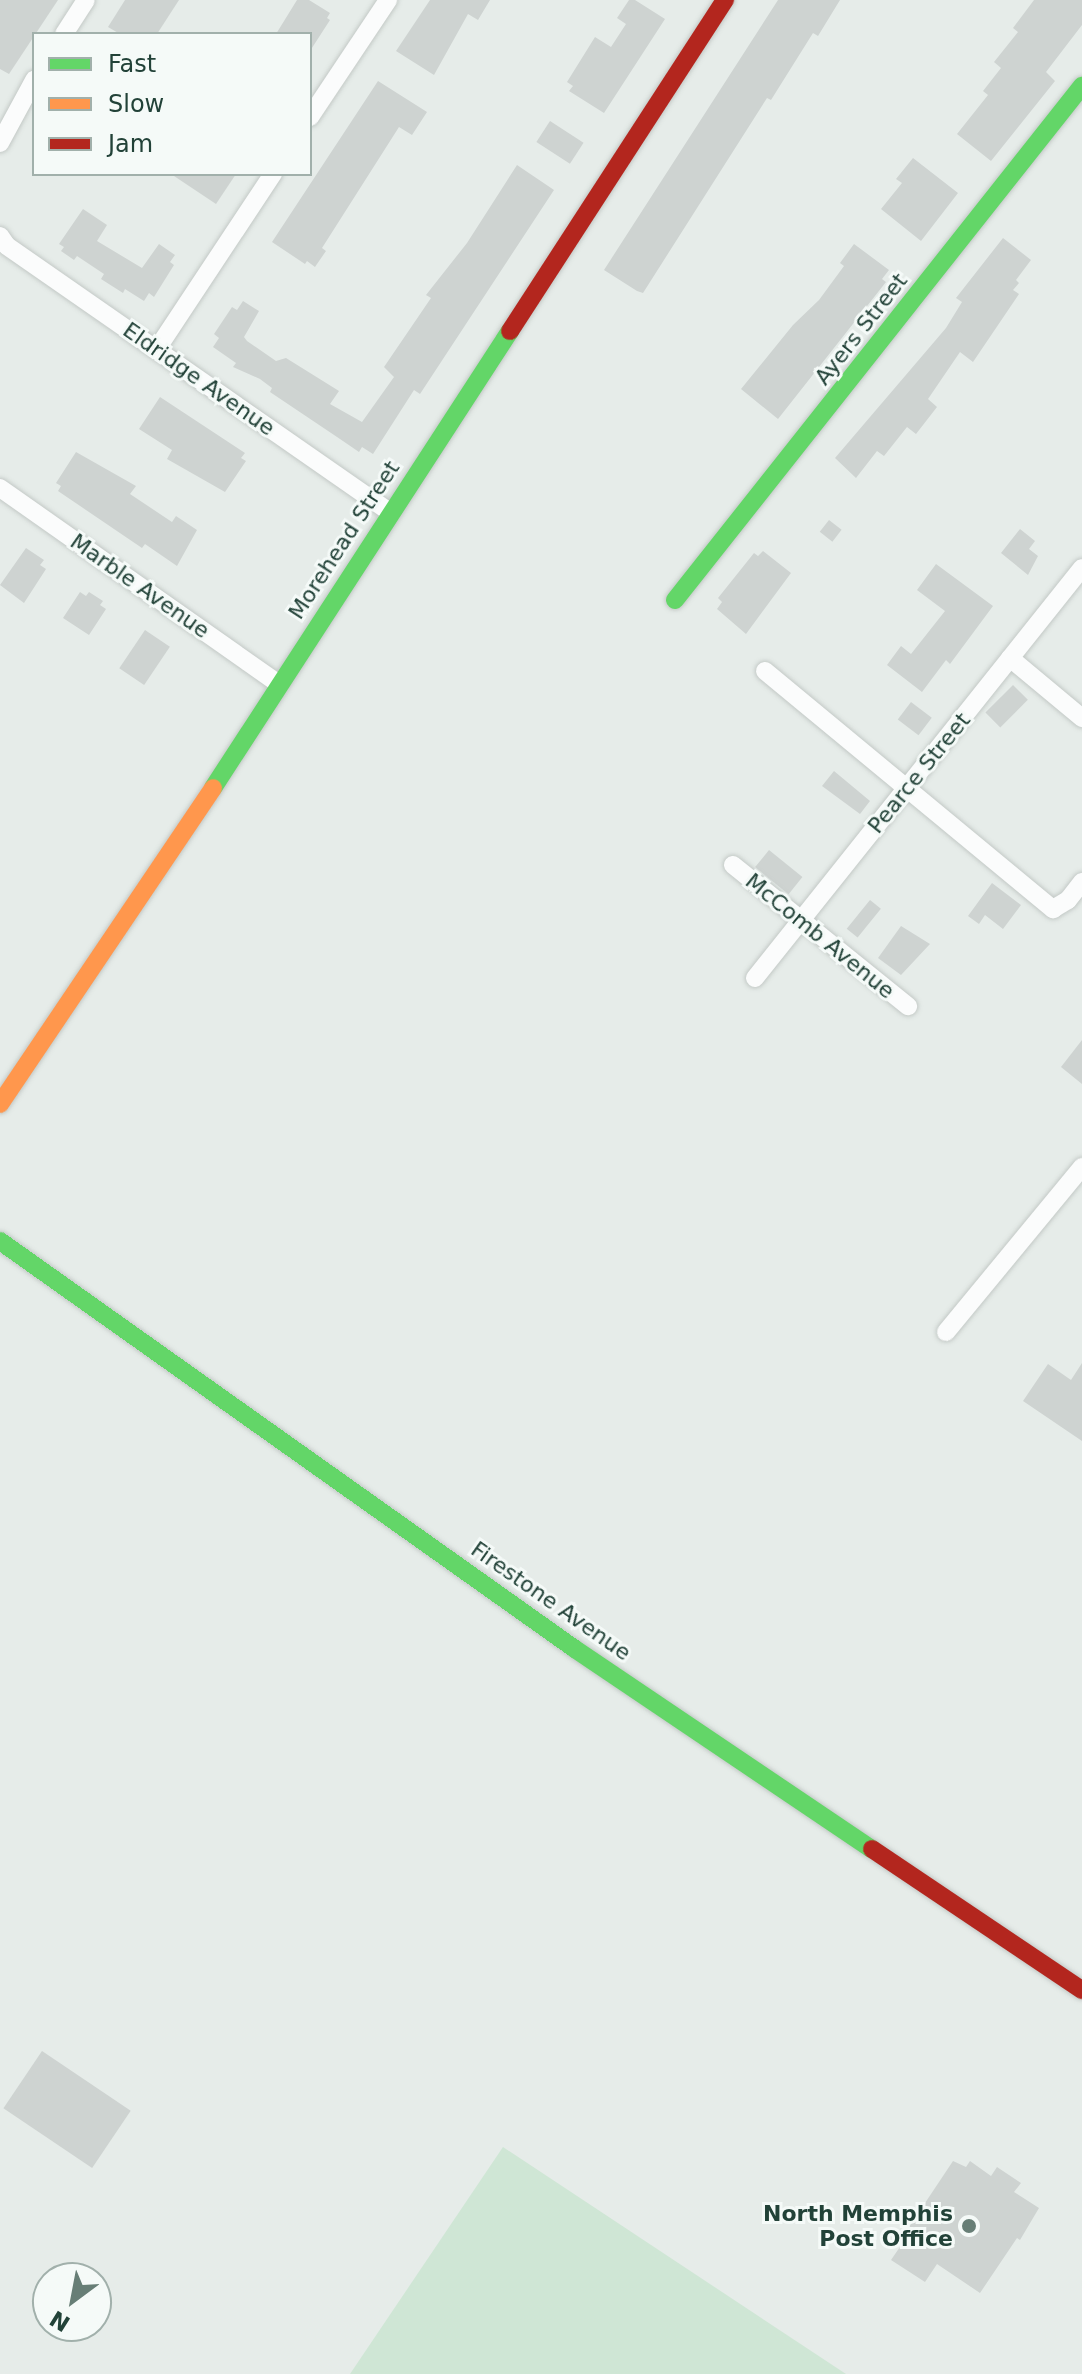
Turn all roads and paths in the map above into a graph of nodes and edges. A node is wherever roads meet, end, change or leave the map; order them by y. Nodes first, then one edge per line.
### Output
1 (86, 0) edge
2 (388, 0) edge
3 (725, 0) edge
4 (65, 32) edge
5 (32, 84) edge
6 (1082, 86) edge
7 (312, 114) edge
8 (0, 143) edge
9 (272, 176) edge
10 (4, 241) edge
11 (157, 349) junction
12 (0, 488) edge
13 (391, 513) junction
14 (1082, 568) edge
15 (675, 600) dead end
16 (1010, 658) junction
17 (765, 671) dead end
18 (279, 684) junction
19 (1082, 718) edge
20 (907, 788) junction
21 (733, 865) dead end
22 (1082, 882) edge
23 (800, 920) junction
24 (755, 978) dead end
25 (908, 1006) dead end
26 (0, 1104) edge
27 (1082, 1167) edge
28 (0, 1241) edge
29 (946, 1332) dead end
30 (1082, 1990) edge

1 - 4 street
2 - 7 street
3 - 13 street, Morehead Street
5 - 8 street
6 - 15 street, Ayers Street
9 - 11 street
10 - 11 street, Eldridge Avenue
11 - 13 street, Eldridge Avenue
12 - 18 street, Marble Avenue
13 - 18 street, Morehead Street
14 - 16 street, Pearce Street
16 - 19 street
16 - 20 street, Pearce Street
17 - 20 street
18 - 26 street, Morehead Street
20 - 22 street
20 - 23 street, Pearce Street
21 - 23 street, McComb Avenue
23 - 24 street, Pearce Street
23 - 25 street, McComb Avenue
27 - 29 street
28 - 30 street, Firestone Avenue

